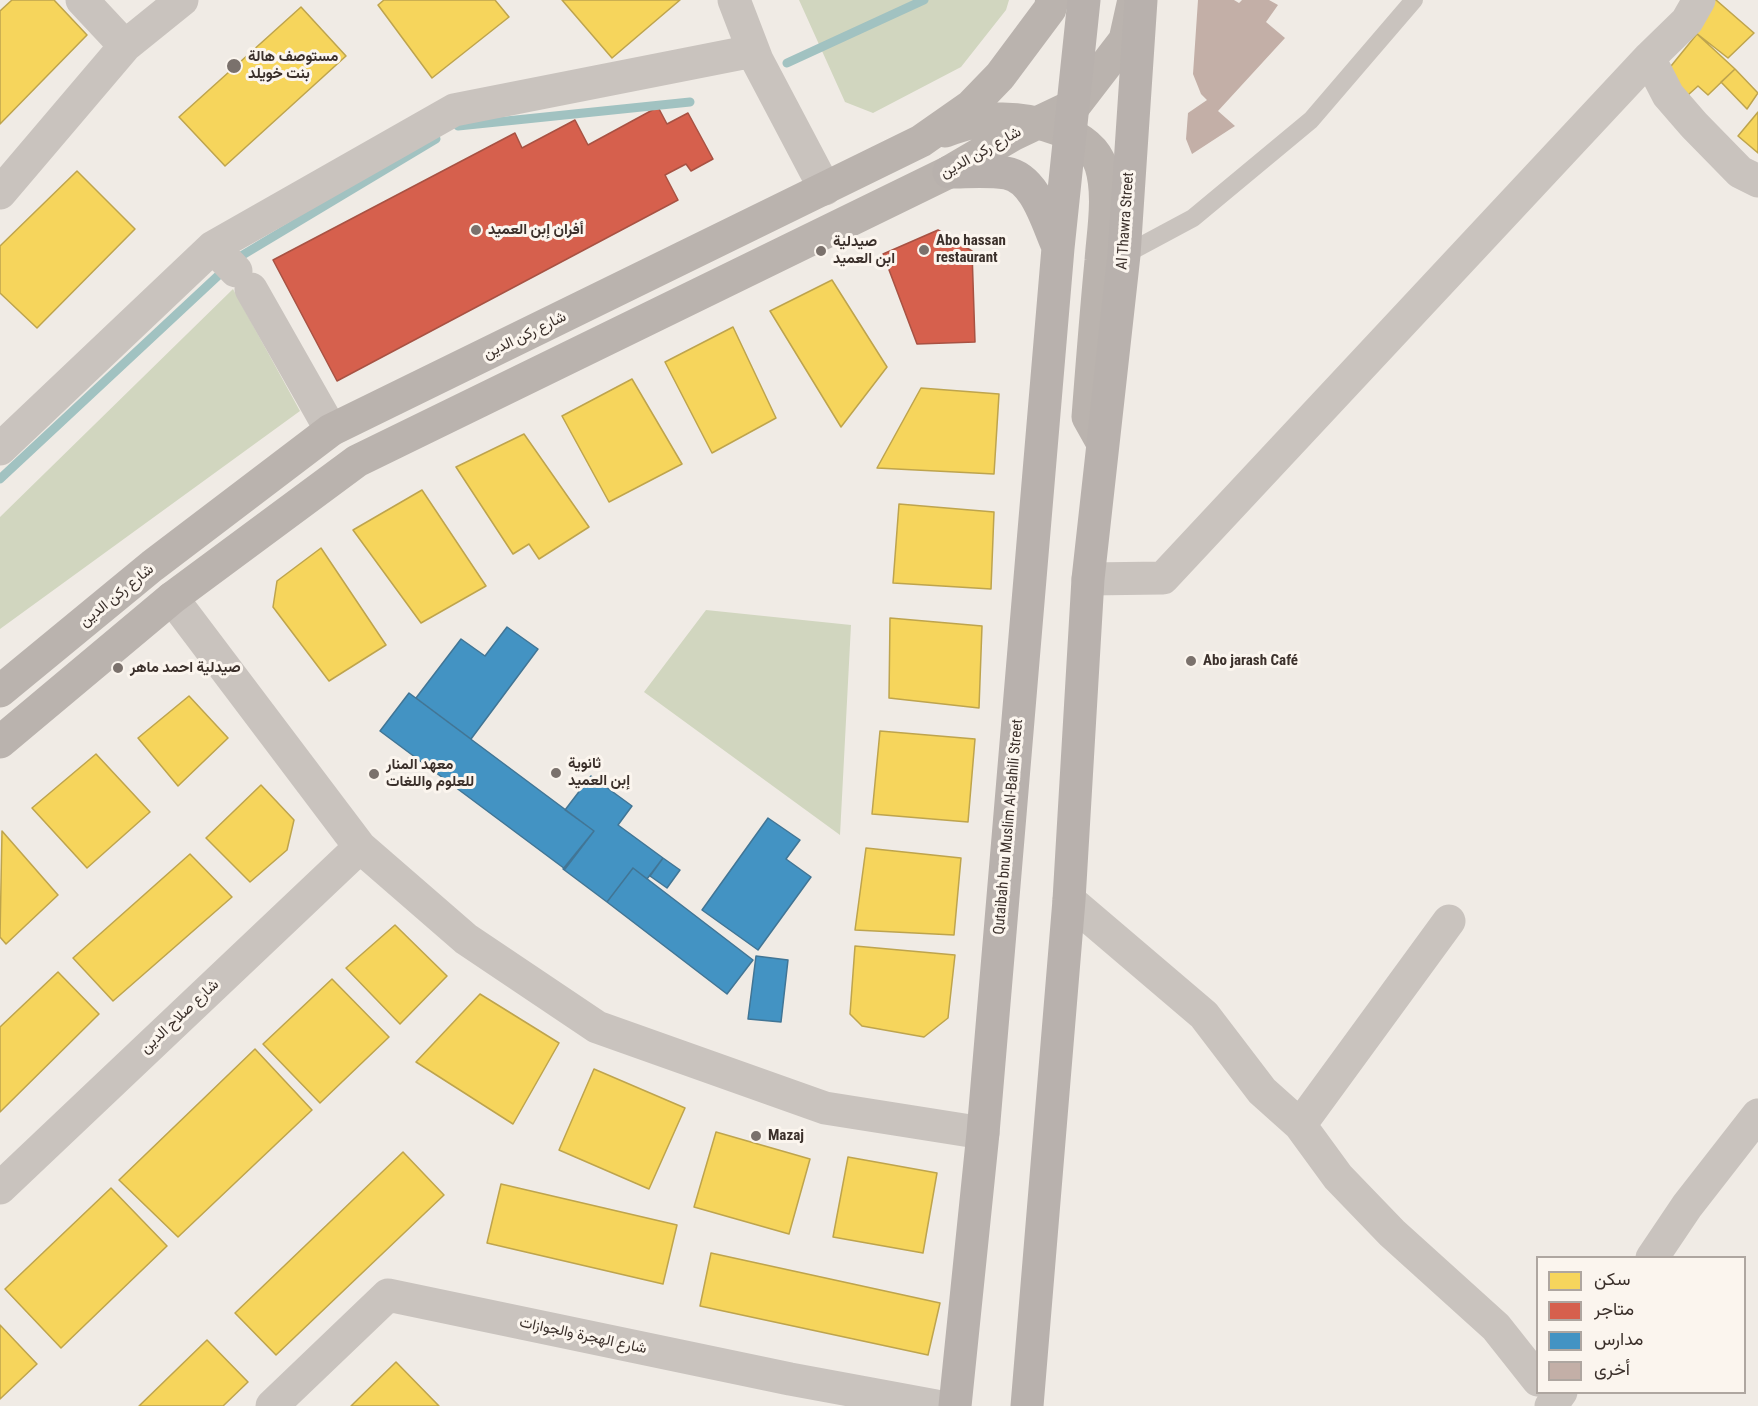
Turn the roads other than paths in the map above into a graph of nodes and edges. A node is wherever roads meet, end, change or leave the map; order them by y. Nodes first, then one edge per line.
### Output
1 (82, 0) edge
2 (182, 0) edge
3 (734, 0) edge
4 (1052, 0) edge
5 (1084, 0) edge
6 (1133, 0) edge
7 (1141, 0) edge
8 (1414, 0) edge
9 (1699, 0) edge
10 (125, 46) junction
11 (1649, 58) junction
12 (760, 64) junction
13 (1073, 120) junction
14 (1037, 123) junction
15 (921, 141) junction
16 (949, 172) junction
17 (1758, 181) edge
18 (825, 189) junction
19 (0, 193) edge
20 (213, 247) junction
21 (1058, 248) junction
22 (1124, 255) junction
23 (331, 430) junction
24 (1102, 442) junction
25 (0, 449) edge
26 (1088, 579) junction
27 (172, 598) junction
28 (0, 692) edge
29 (0, 742) edge
30 (360, 847) junction
31 (1069, 900) junction
32 (1449, 921) dead end
33 (1758, 1115) edge
34 (1300, 1125) junction
35 (983, 1133) junction
36 (0, 1188) edge
37 (1653, 1256) edge
38 (1536, 1376) edge
39 (789, 1393) edge
40 (272, 1406) edge
41 (936, 1406) edge
42 (954, 1406) edge
43 (1027, 1406) edge

1 - 10 street
2 - 10 street
3 - 12 street
4 - 15 main road, شارع ركن الدين
5 - 13 main road
6 - 13 main road
7 - 22 main road, Al Thawra Street
8 - 22 lane
9 - 11 street
10 - 19 street
11 - 17 street
11 - 26 street
12 - 18 street
12 - 20 street
13 - 14 main road, شارع ركن الدين
13 - 21 main road
13 - 24 main road
14 - 15 main road
14 - 16 main road, شارع ركن الدين
15 - 18 main road, شارع ركن الدين
16 - 21 main road
16 - 27 main road, شارع ركن الدين
18 - 23 main road, شارع ركن الدين
20 - 23 street
20 - 25 street
21 - 35 main road, Qutaibah bnu Muslim Al-Bahili Street
22 - 24 main road, Al Thawra Street
23 - 28 main road, شارع ركن الدين
24 - 26 main road
26 - 31 main road
27 - 29 main road, شارع ركن الدين
27 - 30 street
30 - 35 street
30 - 36 street, شارع صلاح الدين
31 - 34 street
31 - 43 main road
32 - 34 street
33 - 37 street
34 - 38 street
35 - 42 main road, Qutaibah bnu Muslim Al-Bahili Street
39 - 40 street, شارع الهجرة والجوازات
39 - 41 street, شارع الهجرة والجوازات

